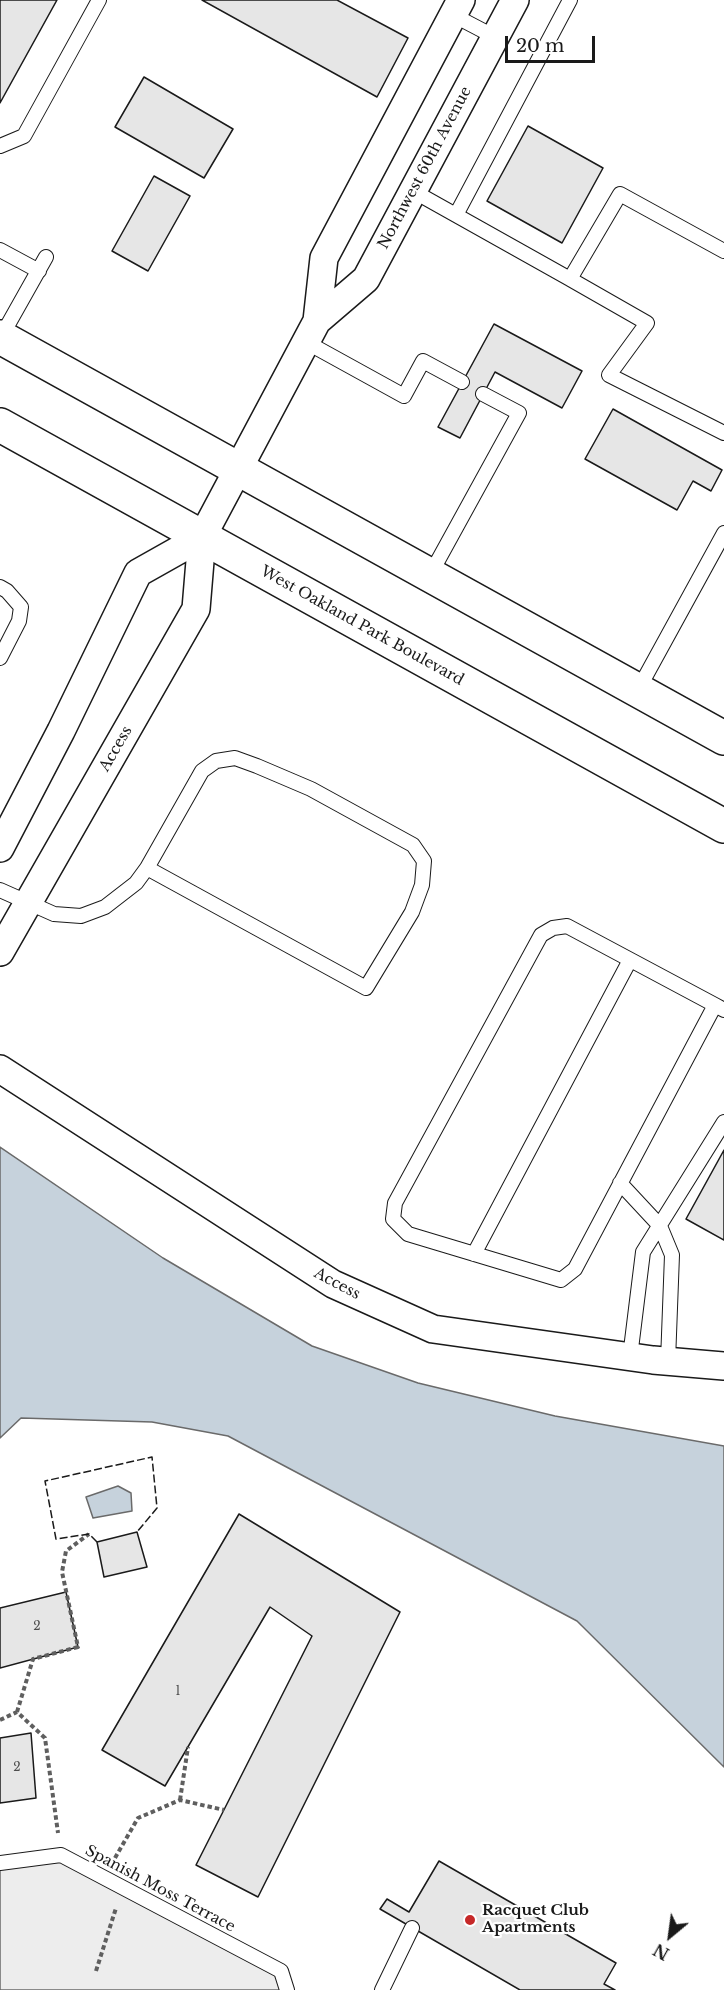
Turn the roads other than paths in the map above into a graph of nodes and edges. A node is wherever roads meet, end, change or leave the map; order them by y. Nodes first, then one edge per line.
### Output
1 (99, 0) edge
2 (514, 0) edge
3 (570, 0) edge
4 (457, 8) edge
5 (495, 37) junction
6 (0, 146) edge
7 (413, 191) junction
8 (456, 215) junction
9 (0, 250) edge
10 (724, 251) edge
11 (46, 257) dead end
12 (39, 271) junction
13 (570, 279) junction
14 (312, 332) junction
15 (1, 337) edge
16 (462, 382) dead end
17 (483, 394) dead end
18 (0, 424) edge
19 (724, 434) edge
20 (238, 469) junction
21 (724, 533) edge
22 (202, 537) junction
23 (430, 575) junction
24 (0, 587) edge
25 (0, 658) edge
26 (638, 690) junction
27 (724, 738) edge
28 (724, 826) edge
29 (0, 848) edge
30 (147, 868) junction
31 (0, 890) edge
32 (27, 903) junction
33 (0, 952) edge
34 (630, 960) junction
35 (720, 1008) edge
36 (0, 1070) edge
37 (724, 1122) edge
38 (620, 1183) junction
39 (660, 1226) junction
40 (474, 1254) junction
41 (630, 1357) junction
42 (668, 1361) junction
43 (724, 1366) edge
44 (0, 1863) edge
45 (412, 1928) dead end
46 (287, 1990) edge
47 (382, 1990) edge

1 - 6 lane
2 - 5 street, Northwest 60th Avenue
3 - 8 lane
4 - 5 lane
4 - 14 street, Northwest 60th Avenue
5 - 7 street, Northwest 60th Avenue
7 - 8 lane
7 - 14 street, Northwest 60th Avenue
8 - 13 lane
9 - 12 lane
10 - 13 lane
11 - 12 lane
12 - 15 lane
13 - 19 lane
14 - 16 lane
14 - 20 street, Northwest 60th Avenue
15 - 20 main road
17 - 23 lane
18 - 22 main road, West Oakland Park Boulevard
20 - 22 street, Access
20 - 23 main road
21 - 26 lane
22 - 28 main road, West Oakland Park Boulevard
22 - 29 street
22 - 32 street, Access
23 - 26 main road
24 - 25 lane
26 - 27 main road
30 - 30 lane
30 - 32 lane
31 - 32 lane
32 - 33 street, Access
34 - 35 lane
34 - 40 lane
34 - 40 lane
35 - 38 lane
36 - 41 street, Access
37 - 39 lane
38 - 39 lane
38 - 40 lane
39 - 41 lane
39 - 42 lane
41 - 42 street, Access
42 - 43 street, Access
44 - 46 lane, Spanish Moss Terrace
45 - 47 lane

